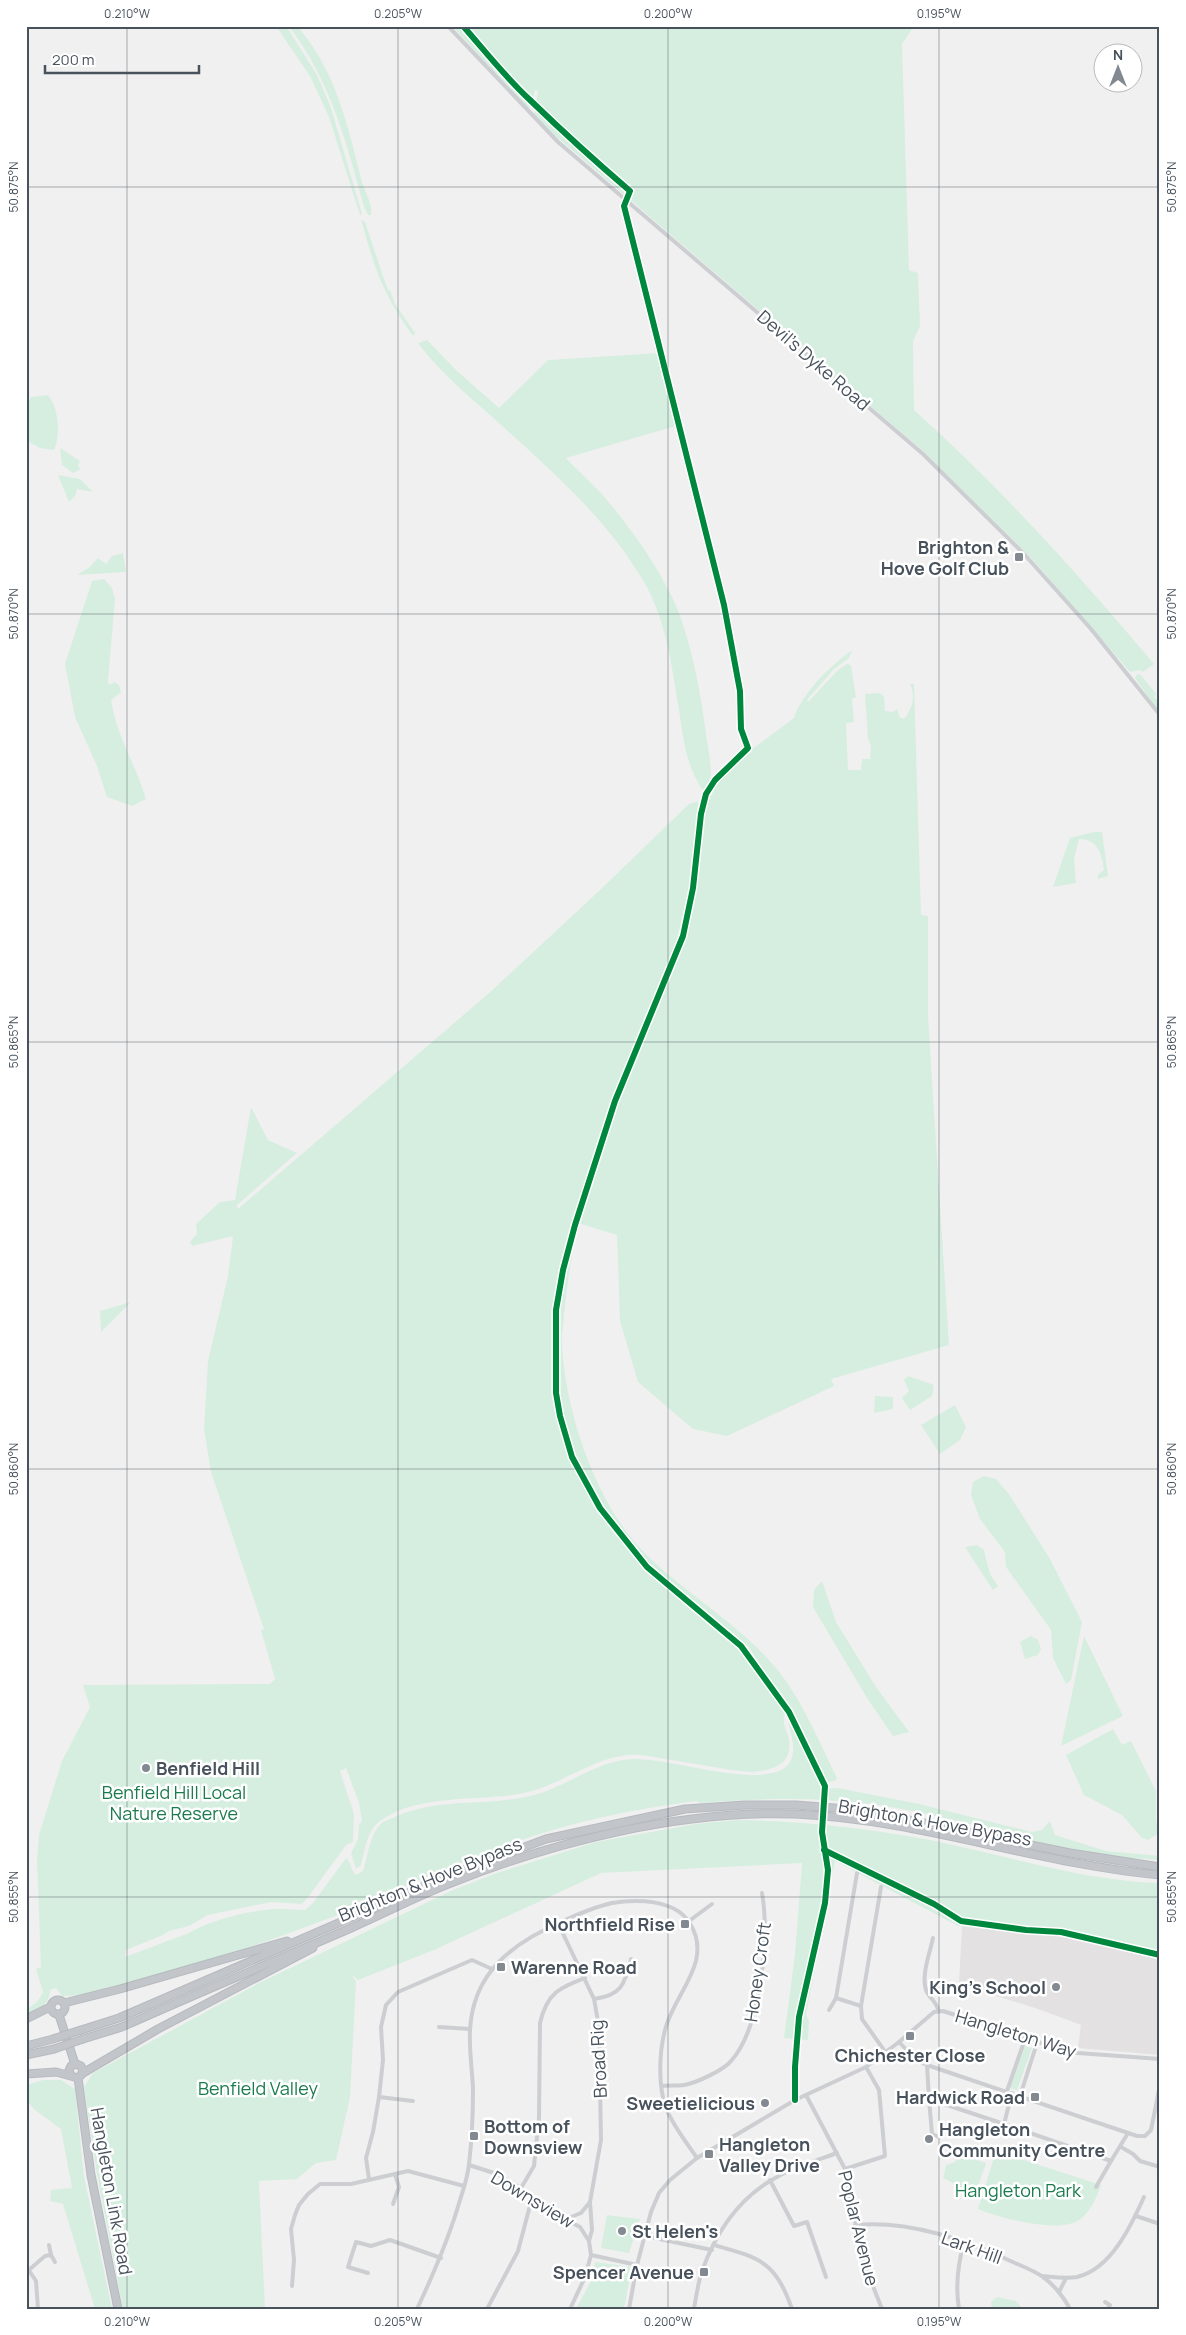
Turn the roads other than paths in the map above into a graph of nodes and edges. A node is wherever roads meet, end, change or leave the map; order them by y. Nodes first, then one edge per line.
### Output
1 (448, 26) edge
2 (1160, 715) edge
3 (1160, 1867) edge
4 (857, 1872) dead end
5 (1160, 1875) edge
6 (881, 1887) dead end
7 (762, 1893) dead end
8 (712, 1904) dead end
9 (688, 1920) junction
10 (558, 1923) junction
11 (350, 1928) junction
12 (316, 1932) junction
13 (933, 1938) dead end
14 (631, 1960) dead end
15 (492, 1969) junction
16 (585, 1978) junction
17 (836, 1998) junction
18 (594, 1999) junction
19 (64, 2003) junction
20 (861, 2006) junction
21 (50, 2007) junction
22 (829, 2010) dead end
23 (938, 2010) junction
24 (59, 2014) junction
25 (26, 2019) edge
26 (439, 2027) dead end
27 (470, 2029) junction
28 (1025, 2039) junction
29 (900, 2042) junction
30 (1037, 2043) junction
31 (26, 2046) edge
32 (886, 2053) junction
33 (26, 2055) edge
34 (1160, 2059) edge
35 (75, 2064) junction
36 (927, 2065) junction
37 (866, 2067) junction
38 (26, 2074) edge
39 (77, 2076) junction
40 (1160, 2085) edge
41 (662, 2086) junction
42 (1009, 2092) junction
43 (806, 2095) junction
44 (1020, 2096) junction
45 (379, 2097) junction
46 (929, 2099) junction
47 (413, 2101) dead end
48 (1007, 2125) dead end
49 (1128, 2133) junction
50 (939, 2137) dead end
51 (1121, 2147) junction
52 (837, 2153) junction
53 (697, 2158) junction
54 (1111, 2161) junction
55 (469, 2165) junction
56 (1160, 2167) edge
57 (845, 2169) junction
58 (395, 2174) junction
59 (369, 2179) junction
60 (770, 2180) junction
61 (464, 2186) junction
62 (1096, 2187) dead end
63 (521, 2188) junction
64 (1144, 2197) dead end
65 (532, 2198) junction
66 (590, 2202) junction
67 (393, 2204) dead end
68 (1136, 2216) junction
69 (566, 2219) junction
70 (1160, 2224) edge
71 (855, 2225) junction
72 (645, 2236) junction
73 (589, 2241) junction
74 (964, 2242) junction
75 (49, 2244) dead end
76 (713, 2248) junction
77 (51, 2255) junction
78 (591, 2255) junction
79 (441, 2258) junction
80 (55, 2262) dead end
81 (637, 2265) junction
82 (28, 2267) edge
83 (368, 2273) dead end
84 (1042, 2276) junction
85 (826, 2277) dead end
86 (1066, 2278) junction
87 (292, 2286) dead end
88 (1059, 2292) junction
89 (1106, 2302) dead end
90 (1110, 2307) edge
91 (38, 2309) edge
92 (118, 2309) edge
93 (418, 2309) edge
94 (487, 2309) edge
95 (570, 2309) edge
96 (629, 2309) edge
97 (694, 2309) edge
98 (792, 2309) edge
99 (882, 2309) edge
100 (959, 2309) edge
101 (1070, 2309) edge

1 - 2 street, Devil's Dyke Road
3 - 12 highway, Brighton & Hove Bypass
4 - 17 street
5 - 11 highway, Brighton & Hove Bypass
6 - 20 street
7 - 41 street, Honey Croft
8 - 9 street
9 - 10 street
9 - 41 street
10 - 15 street
10 - 16 street, Broad Rig
11 - 33 highway, Brighton & Hove Bypass, bridge
11 - 39 highway
12 - 19 highway
12 - 31 highway, Brighton & Hove Bypass, bridge
13 - 23 street
14 - 18 street
15 - 27 street
15 - 45 street
16 - 18 street, Broad Rig
16 - 63 street
17 - 20 street
17 - 22 street
18 - 66 street, Broad Rig
19 - 21 highway
19 - 24 highway
20 - 32 street
21 - 24 highway
21 - 25 highway
23 - 28 street, Hangleton Way
23 - 29 street, Hangleton Way
24 - 35 highway
26 - 27 street
27 - 55 street
28 - 30 street, Hangleton Way
28 - 42 street
29 - 32 street, Hangleton Way
29 - 36 street
30 - 34 street, Hangleton Way
30 - 44 street
32 - 37 street, Hangleton Way
35 - 39 highway
35 - 39 highway
36 - 42 street
36 - 46 street
37 - 43 street, Hangleton Way
37 - 57 street
38 - 39 highway
39 - 92 highway, Hangleton Link Road
40 - 49 street
41 - 53 street
42 - 44 street
42 - 46 street
43 - 52 street, Poplar Avenue
43 - 53 street, Hangleton Way
44 - 49 street
45 - 47 street
45 - 59 street
46 - 50 street
48 - 54 street
49 - 51 street
51 - 54 street
51 - 56 street
52 - 57 street, Poplar Avenue
52 - 60 street
53 - 72 street, Hangleton Way
54 - 62 street
55 - 61 street
55 - 63 street, Downsview
57 - 71 street, Poplar Avenue
58 - 59 street
58 - 61 street
58 - 67 street
59 - 87 street
60 - 76 street
60 - 85 street
61 - 79 street
63 - 65 street, Downsview
64 - 68 street
65 - 69 street, Downsview
65 - 94 street
66 - 69 street
66 - 73 street, Broad Rig
68 - 70 street
68 - 86 street
69 - 73 street, Downsview
71 - 74 street, Lark Hill
71 - 99 street, Poplar Avenue
72 - 76 street
72 - 81 street, Hangleton Way
73 - 78 street, Downsview
74 - 84 street, Lark Hill
74 - 100 street
75 - 77 street
76 - 97 street
76 - 98 street
77 - 80 street
77 - 82 street
78 - 81 street
78 - 95 street
79 - 83 street
79 - 93 street
81 - 96 street, Hangleton Way
82 - 91 street
84 - 86 street
84 - 88 street, Lark Hill
86 - 88 street
88 - 101 street, Lark Hill
89 - 90 street

